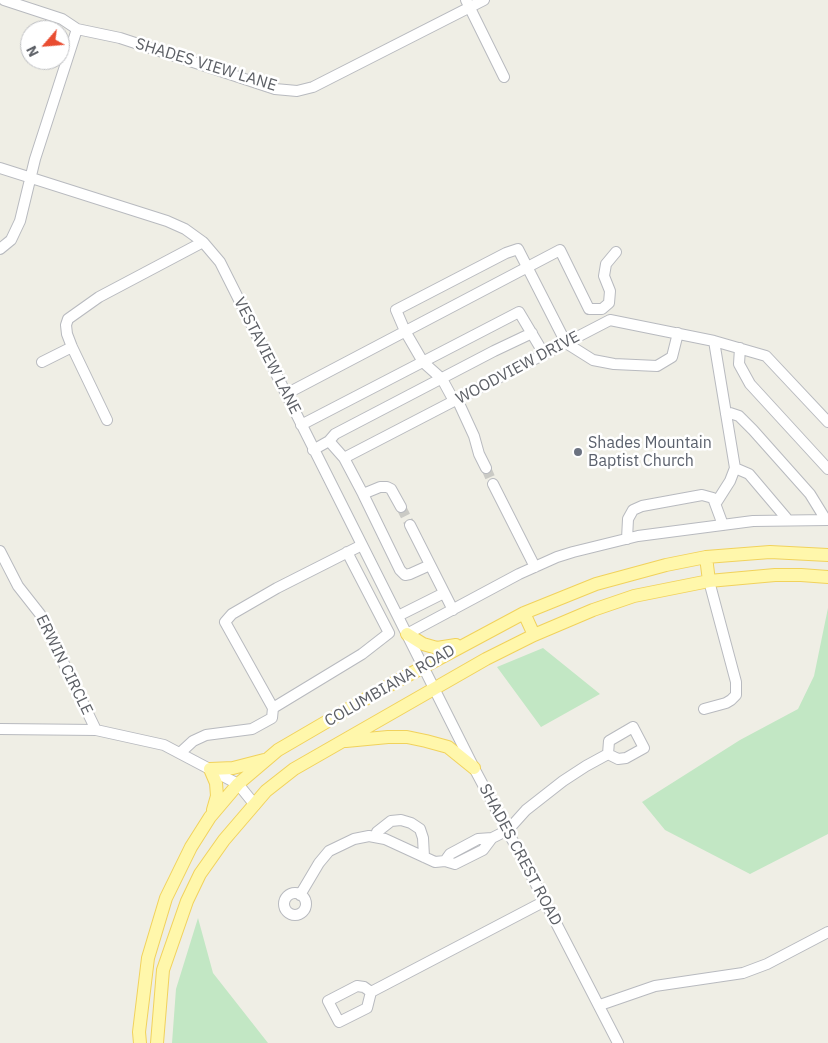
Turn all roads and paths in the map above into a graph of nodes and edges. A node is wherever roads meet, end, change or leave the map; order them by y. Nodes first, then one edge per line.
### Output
1 (4, 0) edge
2 (484, 0) edge
3 (468, 4) edge
4 (78, 29) junction
5 (504, 77) dead end
6 (0, 168) edge
7 (31, 178) junction
8 (203, 242) junction
9 (0, 249) edge
10 (616, 252) dead end
11 (528, 267) junction
12 (405, 331) junction
13 (532, 333) junction
14 (678, 333) junction
15 (714, 340) junction
16 (566, 343) junction
17 (72, 347) junction
18 (740, 348) junction
19 (544, 354) junction
20 (42, 362) dead end
21 (423, 362) junction
22 (442, 379) junction
23 (286, 394) junction
24 (456, 400) junction
25 (726, 414) junction
26 (107, 420) dead end
27 (828, 422) edge
28 (301, 425) junction
29 (332, 438) junction
30 (313, 450) junction
31 (344, 458) junction
32 (486, 468) tunnel mouth
33 (735, 468) junction
34 (828, 469) edge
35 (493, 484) tunnel mouth
36 (363, 494) junction
37 (716, 502) junction
38 (401, 507) tunnel mouth
39 (788, 520) junction
40 (827, 520) edge
41 (723, 524) junction
42 (410, 525) tunnel mouth
43 (627, 538) junction
44 (362, 545) junction
45 (0, 551) edge
46 (347, 552) junction
47 (828, 555) edge
48 (706, 557) junction
49 (430, 565) junction
50 (535, 567) junction
51 (828, 577) edge
52 (709, 582) junction
53 (383, 586) junction
54 (444, 593) junction
55 (368, 594) junction
56 (453, 610) junction
57 (524, 612) junction
58 (398, 616) junction
59 (405, 630) junction
60 (388, 633) junction
61 (534, 635) junction
62 (466, 643) junction
63 (423, 667) junction
64 (434, 688) junction
65 (273, 708) junction
66 (704, 709) dead end
67 (0, 730) edge
68 (96, 730) junction
69 (338, 742) junction
70 (180, 753) junction
71 (608, 754) dead end
72 (268, 758) junction
73 (474, 768) junction
74 (210, 769) junction
75 (238, 784) junction
76 (255, 805) junction
77 (210, 817) junction
78 (508, 830) junction
79 (375, 837) junction
80 (424, 857) junction
81 (300, 895) dead end
82 (545, 901) junction
83 (828, 932) edge
84 (371, 992) dead end
85 (600, 1005) junction
86 (140, 1043) edge
87 (156, 1043) edge
88 (618, 1043) edge

1 - 4 street, SHADES VIEW LANE
2 - 3 street, SHADES VIEW LANE
3 - 4 street, SHADES VIEW LANE
3 - 5 street
4 - 7 street
6 - 7 street, VESTAVIEW LANE
7 - 8 street, VESTAVIEW LANE
7 - 9 street
8 - 17 street
8 - 23 street, VESTAVIEW LANE
10 - 11 street
11 - 12 street
11 - 12 street
11 - 16 street
12 - 21 street
12 - 23 street
13 - 19 street
13 - 21 street
13 - 22 street
14 - 15 street, WOODVIEW DRIVE
14 - 16 street, WOODVIEW DRIVE
14 - 16 street
15 - 18 street, WOODVIEW DRIVE
15 - 25 street
16 - 19 street, WOODVIEW DRIVE
17 - 20 street
17 - 26 street
18 - 27 street, WOODVIEW DRIVE
18 - 34 street
19 - 24 street, WOODVIEW DRIVE
21 - 22 street
21 - 28 street
22 - 24 street
22 - 29 street
23 - 28 street, VESTAVIEW LANE
24 - 31 street, WOODVIEW DRIVE
24 - 32 street
25 - 33 street
25 - 40 street
28 - 30 street, VESTAVIEW LANE
29 - 30 street
29 - 31 street
30 - 44 street, VESTAVIEW LANE
31 - 36 street
33 - 37 street
33 - 39 street
35 - 50 street
36 - 38 street
36 - 49 street
37 - 41 street
37 - 43 street
39 - 40 street
39 - 41 street
41 - 43 street
42 - 49 street
43 - 50 street
44 - 46 street
44 - 53 street, VESTAVIEW LANE
45 - 68 street, ERWIN CIRCLE
46 - 55 street
46 - 65 street
47 - 48 main road, COLUMBIANA ROAD
48 - 52 main road
48 - 57 main road, COLUMBIANA ROAD
49 - 54 street
50 - 56 street
51 - 52 main road, COLUMBIANA ROAD
52 - 61 main road, COLUMBIANA ROAD
52 - 66 street
53 - 55 street
53 - 58 street, VESTAVIEW LANE
54 - 56 street
54 - 58 street
55 - 60 street
56 - 59 street
57 - 61 main road
57 - 62 main road, COLUMBIANA ROAD
58 - 59 street, VESTAVIEW LANE
59 - 60 street
59 - 62 main road
59 - 63 street, VESTAVIEW LANE
60 - 65 street
61 - 64 main road, COLUMBIANA ROAD
62 - 63 main road, COLUMBIANA ROAD
63 - 64 street, SHADES CREST ROAD
63 - 72 main road, COLUMBIANA ROAD
64 - 69 main road, COLUMBIANA ROAD
64 - 73 street, SHADES CREST ROAD
65 - 70 street
67 - 68 street
68 - 70 street
69 - 73 main road
69 - 76 main road, COLUMBIANA ROAD
70 - 74 street
71 - 78 street
72 - 74 main road
72 - 75 main road, COLUMBIANA ROAD
73 - 78 street, SHADES CREST ROAD
74 - 75 street
74 - 77 main road
75 - 76 street
75 - 77 main road, COLUMBIANA ROAD
76 - 87 main road, COLUMBIANA ROAD
77 - 86 main road, COLUMBIANA ROAD
78 - 80 street
78 - 82 street, SHADES CREST ROAD
79 - 80 street
79 - 80 street
79 - 81 street
82 - 84 street
82 - 85 street, SHADES CREST ROAD
83 - 85 street
85 - 88 street, SHADES CREST ROAD

